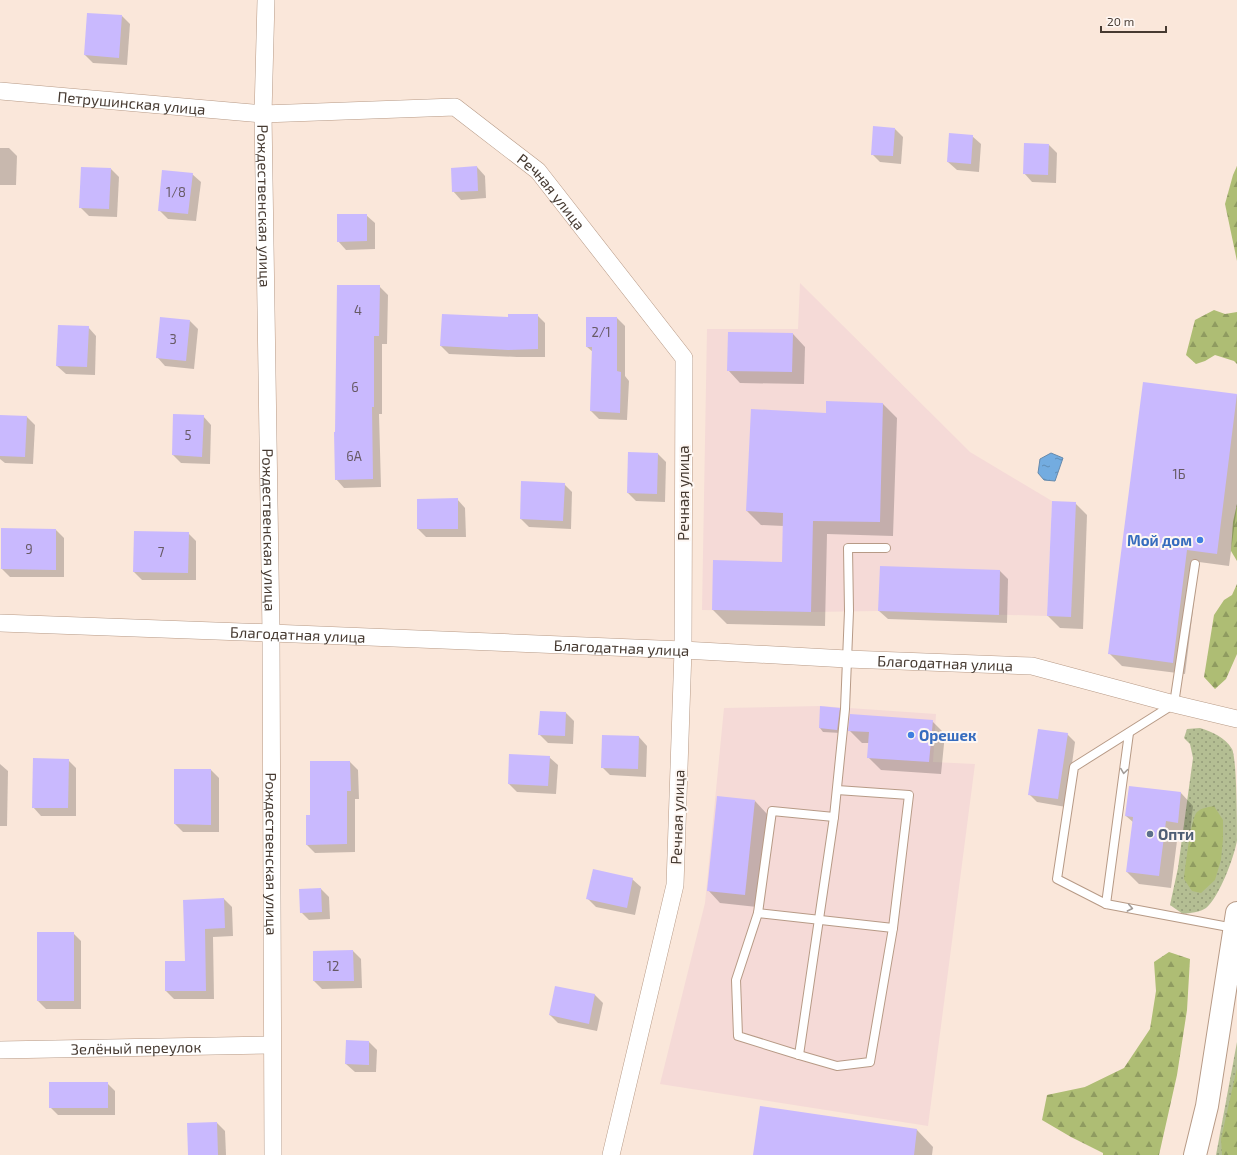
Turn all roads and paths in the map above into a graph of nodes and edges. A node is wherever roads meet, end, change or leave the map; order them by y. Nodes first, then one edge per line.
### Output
1 (266, 0) edge
2 (0, 92) edge
3 (263, 114) junction
4 (886, 548) dead end
5 (1195, 564) dead end
6 (0, 623) edge
7 (271, 633) junction
8 (683, 650) junction
9 (847, 659) junction
10 (1174, 704) junction
11 (1237, 719) edge
12 (1129, 732) junction
13 (837, 790) junction
14 (834, 817) junction
15 (1106, 904) junction
16 (758, 913) junction
17 (819, 920) junction
18 (1236, 920) edge
19 (893, 928) junction
20 (272, 1045) junction
21 (0, 1050) edge
22 (799, 1055) junction
23 (273, 1155) edge
24 (611, 1155) edge
25 (1195, 1155) edge

1 - 3 street, Рождественская улица
2 - 3 street, Петрушинская улица
3 - 7 street, Рождественская улица
3 - 8 street, Речная улица
4 - 9 lane
5 - 10 lane
6 - 7 street, Благодатная улица
7 - 8 street, Благодатная улица
7 - 20 street, Рождественская улица
8 - 9 street, Благодатная улица
8 - 24 street, Речная улица
9 - 10 street, Благодатная улица
9 - 13 lane
10 - 11 street, Благодатная улица
10 - 12 lane
12 -> 15 lane
12 - 15 lane
13 - 14 lane
13 - 19 lane
14 - 16 lane
14 - 17 lane
15 -> 18 lane
16 - 17 lane
16 - 22 lane
17 - 19 lane
17 - 22 lane
18 - 25 main road
19 - 22 lane
20 - 21 street, Зелёный переулок
20 - 23 street, Рождественская улица

